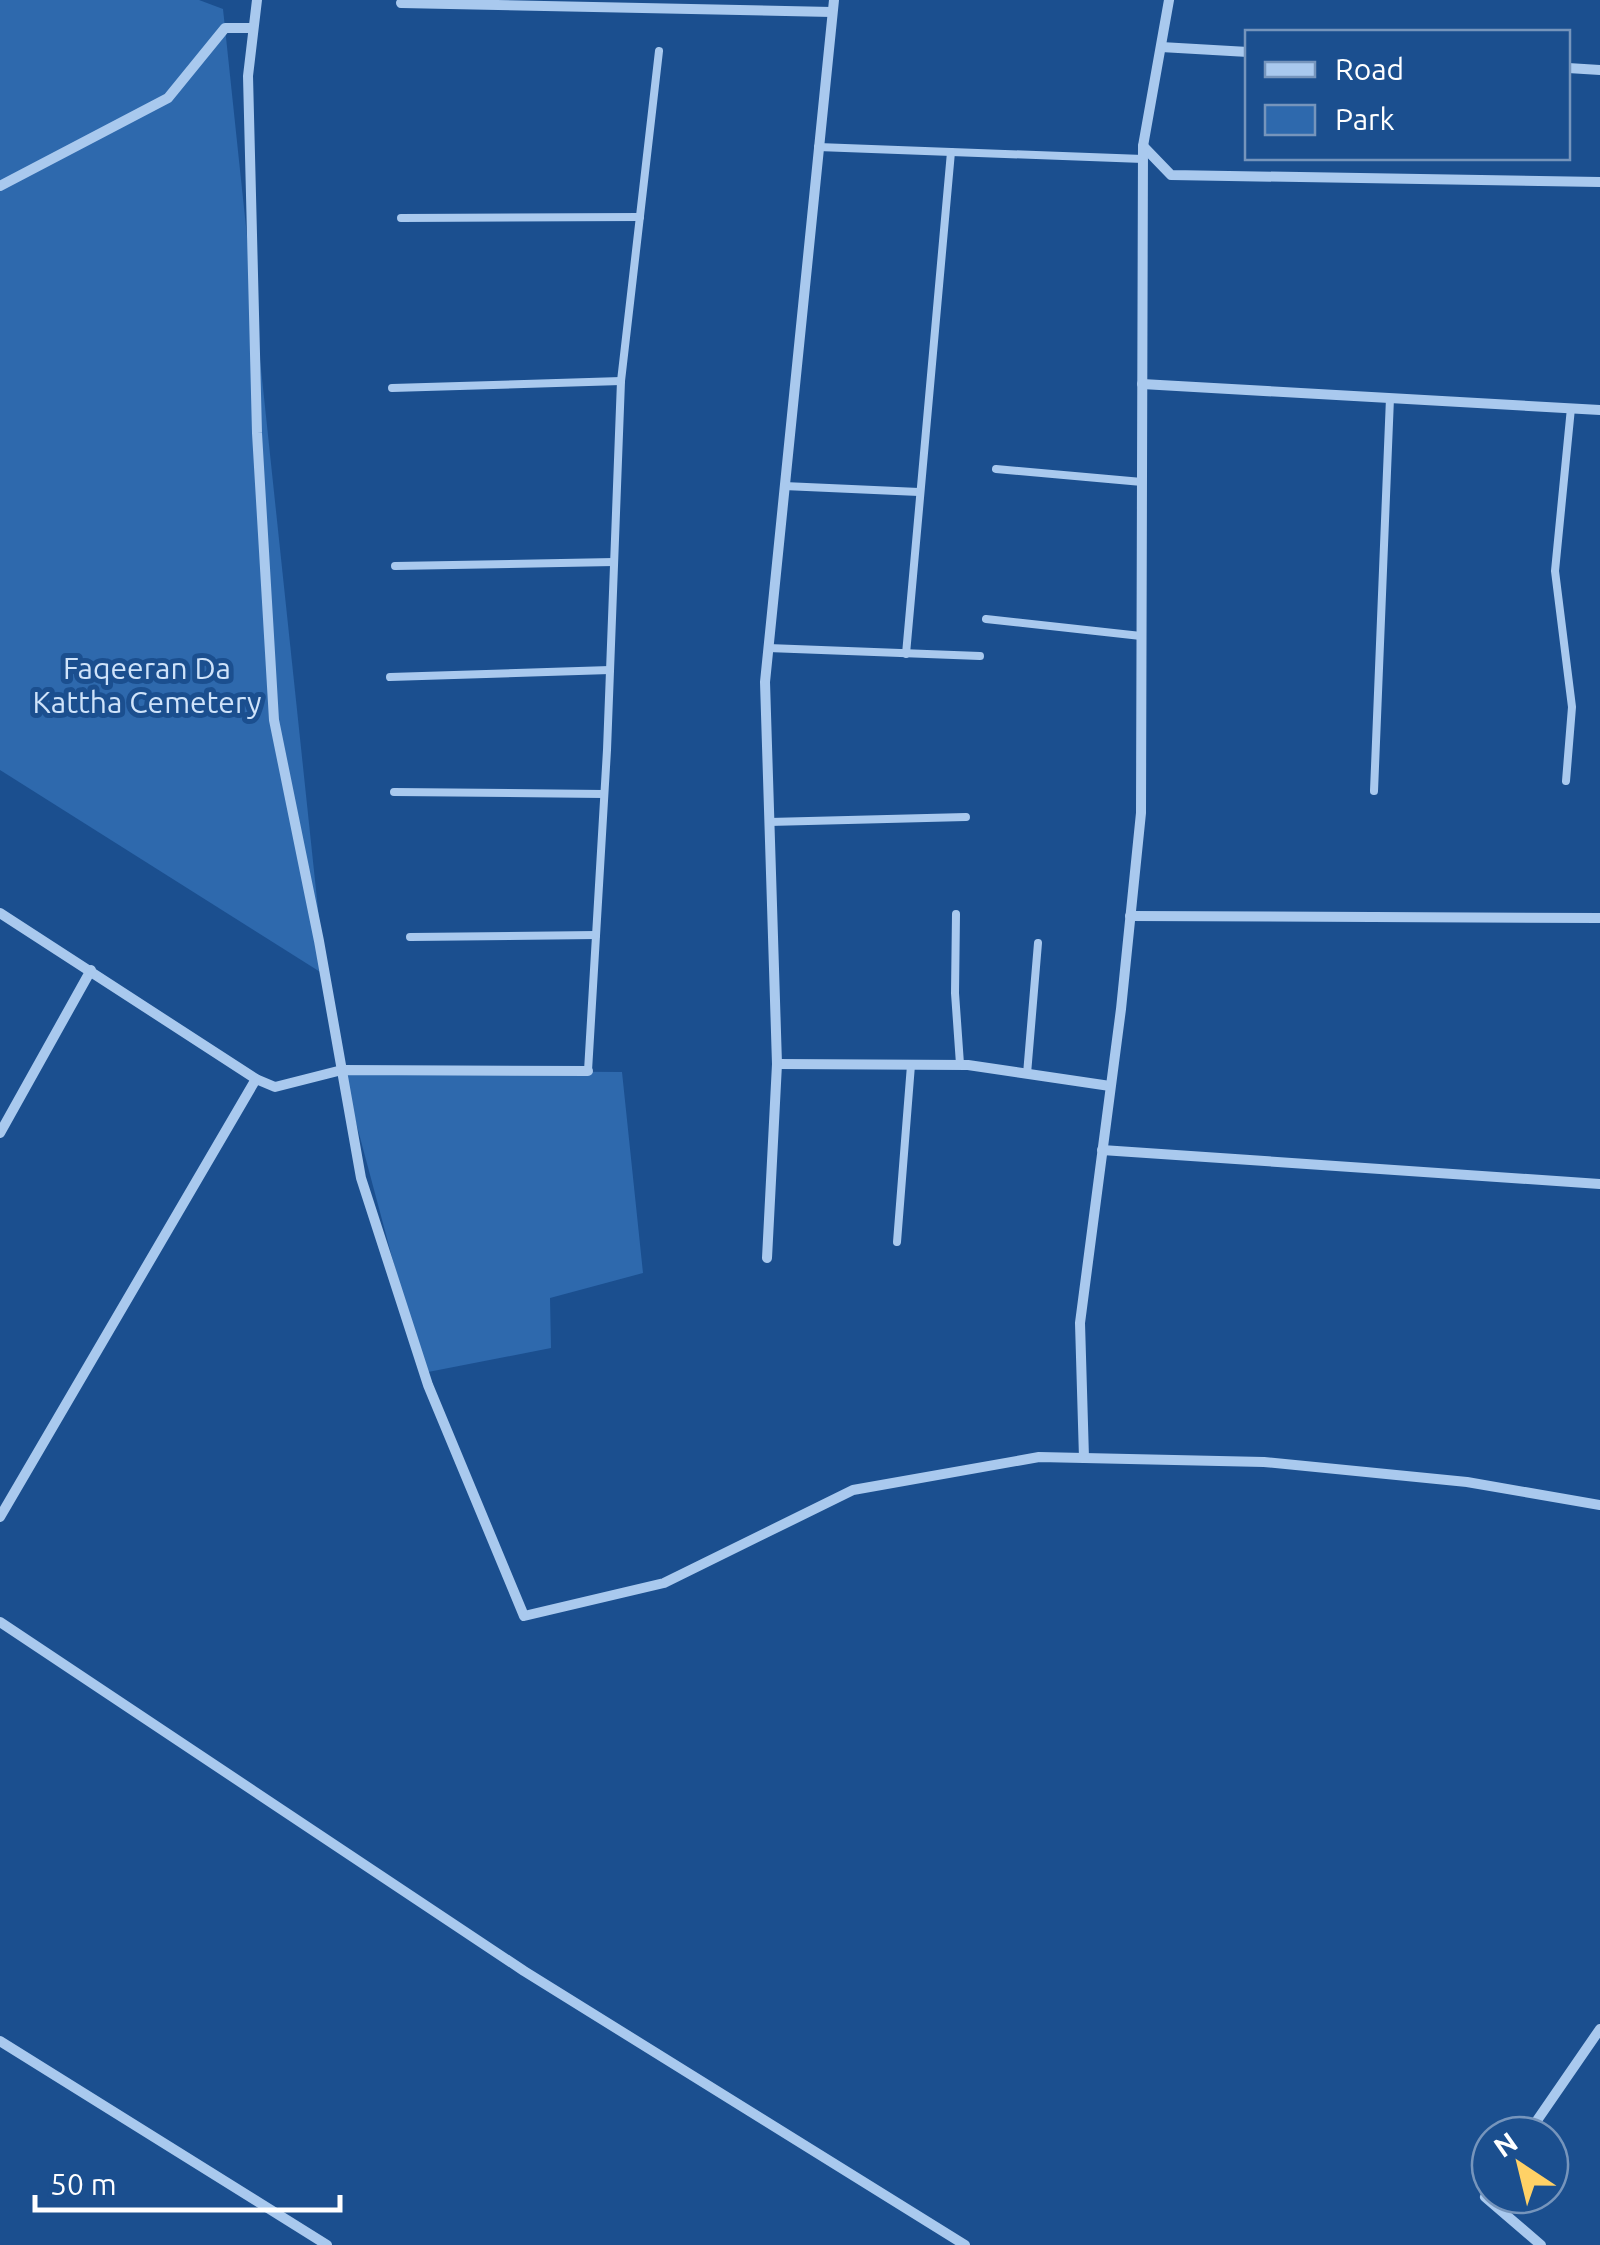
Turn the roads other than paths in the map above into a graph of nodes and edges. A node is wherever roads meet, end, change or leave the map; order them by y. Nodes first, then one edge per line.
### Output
1 (257, 0) edge
2 (1169, 0) edge
3 (401, 3) dead end
4 (833, 6) edge
5 (254, 28) junction
6 (1161, 47) junction
7 (659, 51) dead end
8 (1245, 52) edge
9 (1570, 68) edge
10 (1600, 70) edge
11 (818, 147) junction
12 (950, 152) junction
13 (1143, 152) junction
14 (1600, 182) edge
15 (0, 186) edge
16 (640, 217) junction
17 (401, 218) dead end
18 (621, 380) junction
19 (1142, 384) junction
20 (392, 388) dead end
21 (1390, 398) junction
22 (1572, 408) junction
23 (1600, 410) edge
24 (996, 469) dead end
25 (1142, 482) junction
26 (784, 486) junction
27 (918, 492) junction
28 (614, 562) junction
29 (394, 566) dead end
30 (986, 619) dead end
31 (1141, 636) junction
32 (768, 648) junction
33 (906, 654) junction
34 (980, 656) dead end
35 (610, 670) junction
36 (390, 677) dead end
37 (1566, 782) dead end
38 (1374, 791) dead end
39 (394, 792) dead end
40 (604, 794) junction
41 (966, 817) dead end
42 (769, 822) junction
43 (0, 913) edge
44 (956, 914) dead end
45 (1130, 916) junction
46 (1600, 918) edge
47 (596, 935) junction
48 (410, 937) dead end
49 (1038, 943) dead end
50 (90, 970) junction
51 (777, 1064) junction
52 (960, 1064) junction
53 (912, 1065) junction
54 (342, 1070) junction
55 (588, 1072) joint
56 (1027, 1074) junction
57 (256, 1079) junction
58 (1110, 1086) junction
59 (0, 1132) edge
60 (1102, 1150) junction
61 (1600, 1184) edge
62 (898, 1242) dead end
63 (767, 1258) dead end
64 (1084, 1458) junction
65 (1600, 1505) edge
66 (0, 1517) edge
67 (0, 1622) edge
68 (1600, 2030) edge
69 (0, 2042) edge
70 (1541, 2115) edge
71 (1506, 2215) edge
72 (326, 2245) edge
73 (965, 2245) edge
74 (1540, 2245) edge

1 - 5 street
2 - 6 street
3 - 4 street
4 - 11 street
5 - 15 street
5 - 54 street
6 - 8 street
6 - 13 street
7 - 16 lane
9 - 10 street
11 - 12 lane
11 - 26 street
12 - 13 lane
12 - 27 lane
13 - 14 street
13 - 19 street
16 - 17 lane
16 - 18 lane
18 - 20 lane
18 - 28 lane
19 - 21 street
19 - 25 street
21 - 22 street
21 - 38 lane
22 - 23 street
22 - 37 lane
24 - 25 lane
25 - 31 street
26 - 27 lane
26 - 32 street
27 - 33 lane
28 - 29 lane
28 - 35 lane
30 - 31 lane
31 - 45 street
32 - 33 lane
32 - 42 street
33 - 34 lane
35 - 36 lane
35 - 40 lane
39 - 40 lane
40 - 47 lane
41 - 42 lane
42 - 51 street
43 - 50 street
44 - 52 lane
45 - 46 street
45 - 58 street
47 - 48 lane
47 - 55 lane
49 - 56 lane
50 - 57 street
50 - 59 street
51 - 53 street
51 - 63 street
52 - 53 street
52 - 56 street
53 - 62 lane
54 - 55 street
54 - 57 street
54 - 64 street
56 - 58 street
57 - 66 street
58 - 60 street
60 - 61 street
60 - 64 street
64 - 65 street
67 - 73 street
68 - 70 street
69 - 72 street
71 - 74 street

